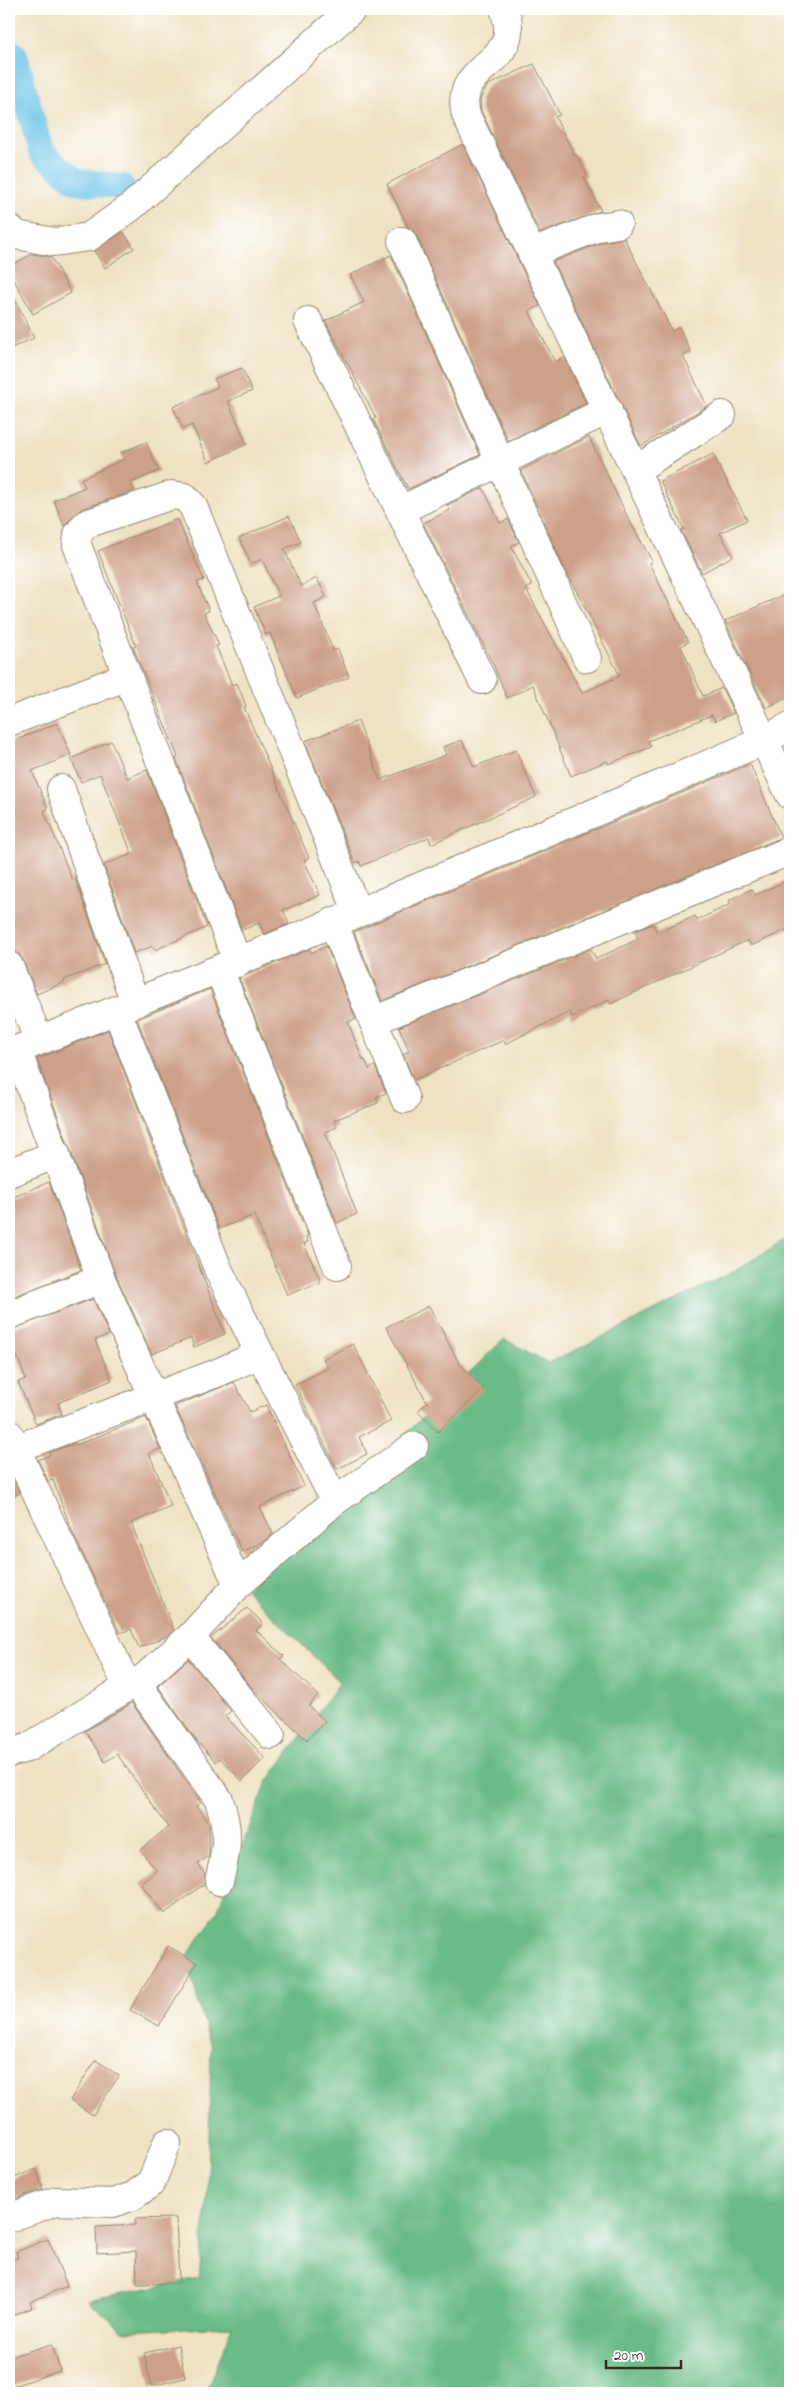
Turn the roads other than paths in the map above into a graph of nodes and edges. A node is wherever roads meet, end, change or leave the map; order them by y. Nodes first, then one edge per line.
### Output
1 (352, 9) edge
2 (504, 9) edge
3 (618, 224) dead end
4 (9, 228) edge
5 (402, 241) dead end
6 (532, 253) junction
7 (308, 321) dead end
8 (608, 410) junction
9 (722, 415) dead end
10 (500, 463) junction
11 (637, 469) junction
12 (401, 510) junction
13 (587, 658) dead end
14 (128, 676) junction
15 (482, 680) dead end
16 (9, 722) edge
17 (790, 726) edge
18 (763, 741) junction
19 (61, 789) dead end
20 (790, 795) edge
21 (790, 849) edge
22 (346, 918) junction
23 (9, 966) edge
24 (228, 966) junction
25 (126, 1007) junction
26 (373, 1021) junction
27 (21, 1048) edge
28 (405, 1099) dead end
29 (56, 1154) junction
30 (9, 1173) edge
31 (337, 1266) dead end
32 (101, 1279) junction
33 (9, 1315) edge
34 (260, 1354) junction
35 (154, 1398) junction
36 (11, 1445) edge
37 (414, 1446) dead end
38 (335, 1501) junction
39 (238, 1585) junction
40 (190, 1637) junction
41 (136, 1682) junction
42 (271, 1735) dead end
43 (9, 1753) edge
44 (219, 1881) dead end
45 (167, 2142) dead end
46 (9, 2218) edge

1 - 4 street
2 - 6 street
3 - 6 street
5 - 10 street
6 - 8 street
7 - 12 street
8 - 10 street
8 - 11 street
9 - 11 street
10 - 12 street
10 - 13 street
11 - 18 street
12 - 15 street
14 - 16 street
14 - 22 street
14 - 24 street
17 - 18 street
18 - 20 street
18 - 22 street
19 - 25 street
21 - 26 street
22 - 24 street
22 - 26 street
23 - 27 street
24 - 25 street
24 - 31 street
25 - 27 street
25 - 34 street
26 - 28 street
27 - 29 street
29 - 30 street
29 - 32 street
32 - 33 street
32 - 35 street
34 - 35 street
34 - 38 street
35 - 36 street
35 - 39 street
36 - 41 street
37 - 38 street
38 - 39 street
39 - 40 street
40 - 41 street
40 - 42 street
41 - 43 street
41 - 44 street
45 - 46 street

